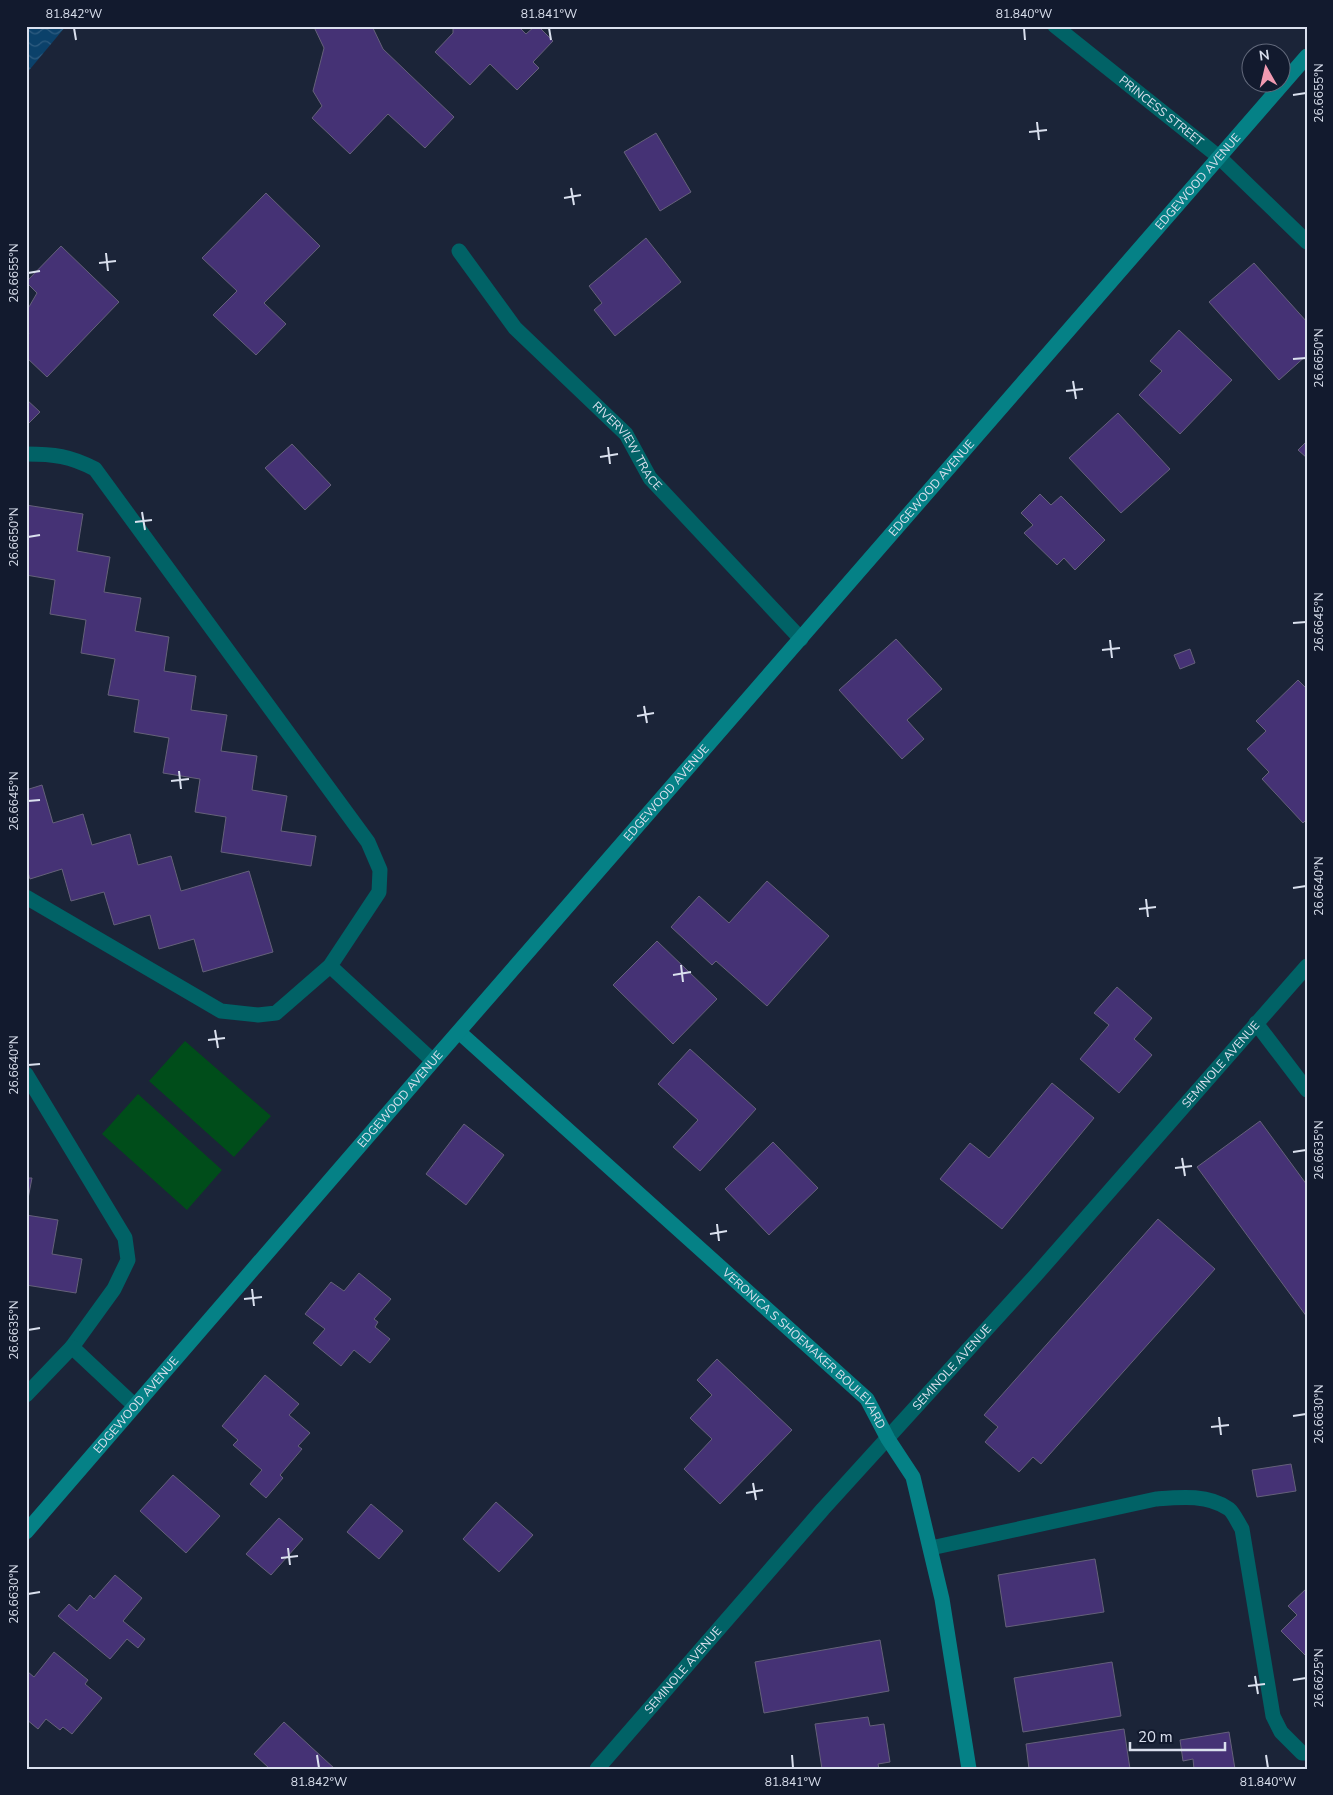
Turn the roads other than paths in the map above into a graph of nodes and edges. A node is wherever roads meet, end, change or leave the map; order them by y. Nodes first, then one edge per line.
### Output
1 (1055, 26) edge
2 (1307, 56) edge
3 (1219, 157) junction
4 (1307, 242) edge
5 (459, 250) dead end
6 (26, 454) edge
7 (800, 639) junction
8 (26, 897) edge
9 (330, 966) junction
10 (1307, 966) edge
11 (1256, 1023) junction
12 (459, 1032) junction
13 (433, 1061) junction
14 (26, 1074) edge
15 (1307, 1090) edge
16 (72, 1346) junction
17 (26, 1395) edge
18 (135, 1406) junction
19 (888, 1439) junction
20 (26, 1532) edge
21 (931, 1548) junction
22 (1307, 1753) edge
23 (597, 1769) edge
24 (969, 1769) edge

1 - 3 street, PRINCESS STREET
2 - 3 street, EDGEWOOD AVENUE
3 - 4 street, PRINCESS STREET
3 - 7 street, EDGEWOOD AVENUE
5 - 7 street, RIVERVIEW TRACE
6 - 9 street
7 - 12 street, EDGEWOOD AVENUE
8 - 9 street
9 - 13 street
10 - 11 street, SEMINOLE AVENUE
11 - 15 street
11 - 19 street, SEMINOLE AVENUE
12 - 13 street, EDGEWOOD AVENUE
12 - 19 street, VERONICA S SHOEMAKER BOULEVARD
13 - 18 street, EDGEWOOD AVENUE
14 - 16 street
16 - 17 street
16 - 18 street
18 - 20 street, EDGEWOOD AVENUE
19 - 21 street, VERONICA S SHOEMAKER BOULEVARD
19 - 23 street, SEMINOLE AVENUE
21 - 22 street
21 - 24 street, VERONICA S SHOEMAKER BOULEVARD

